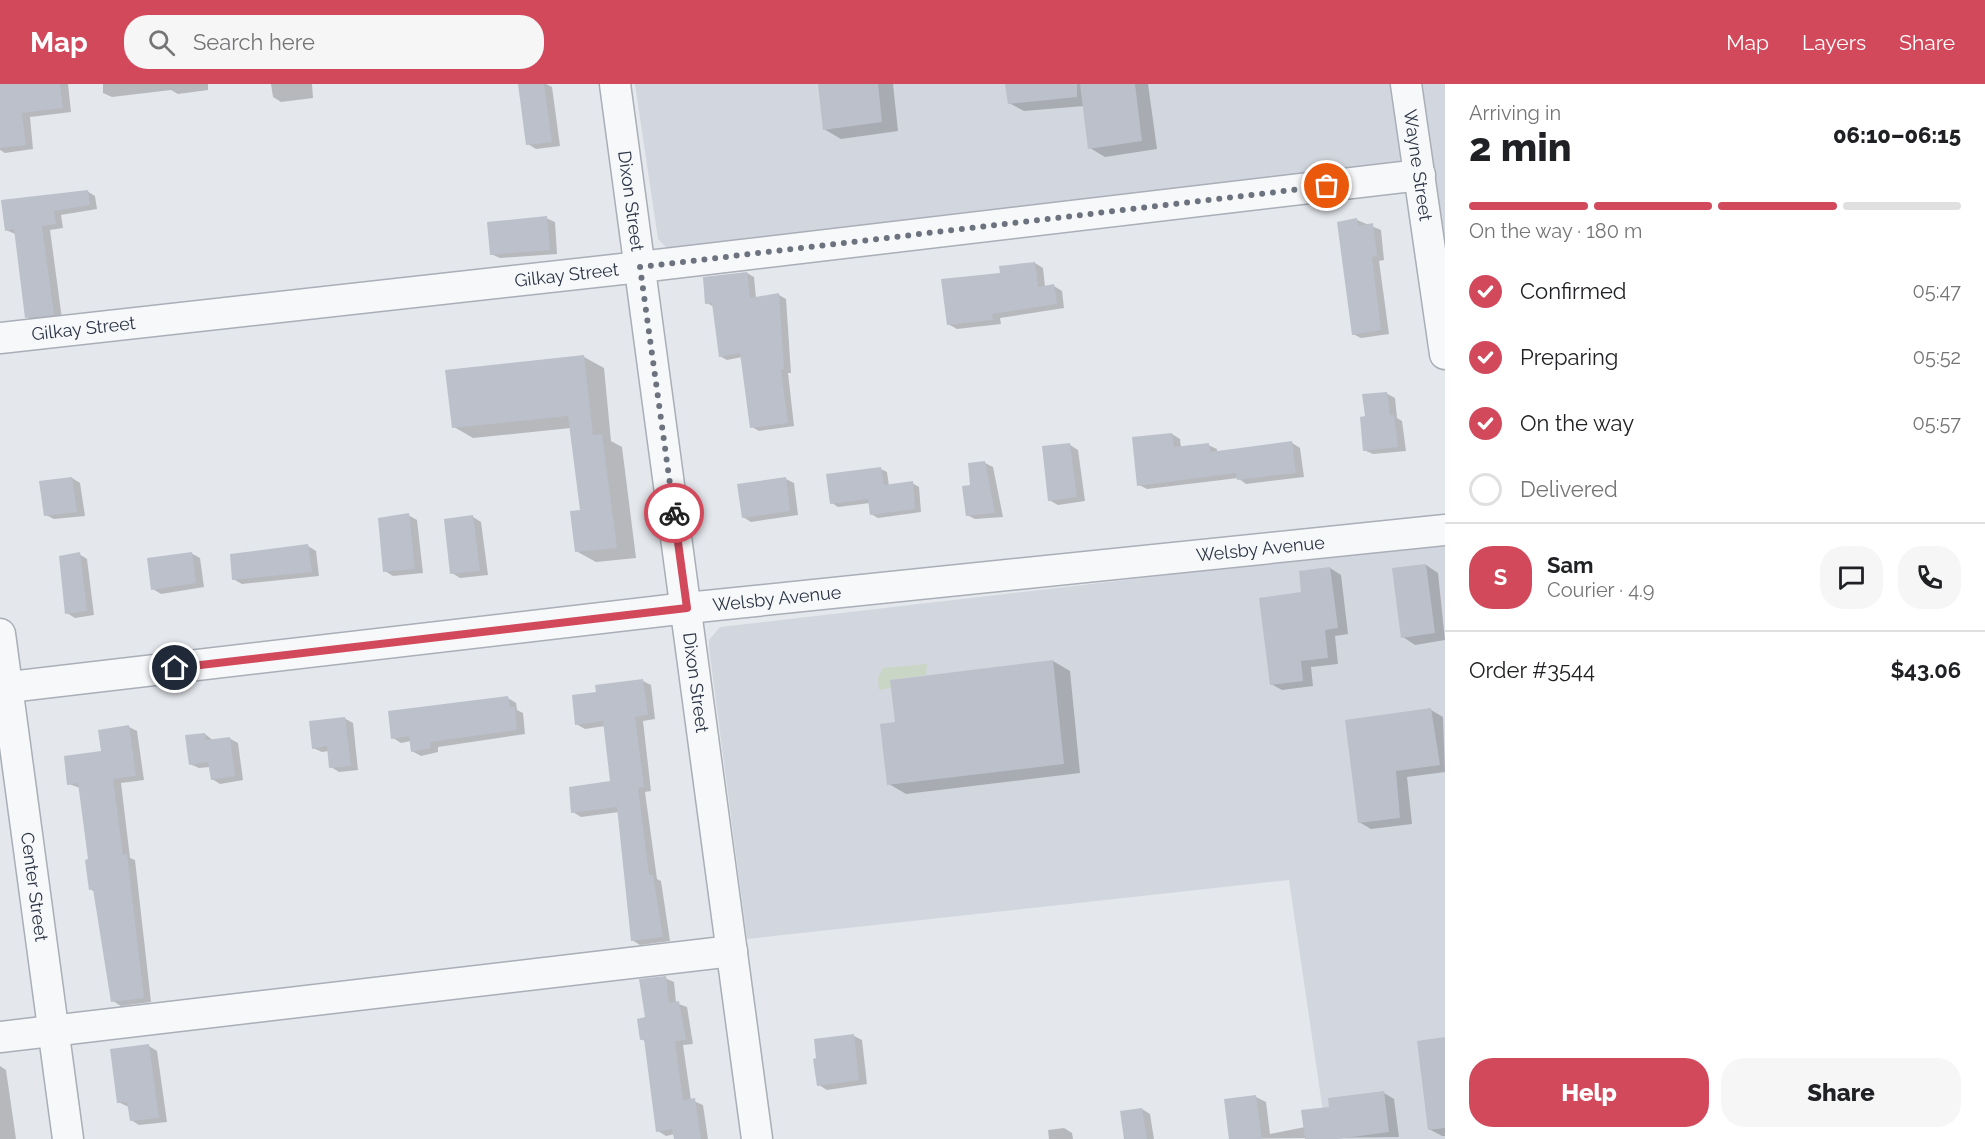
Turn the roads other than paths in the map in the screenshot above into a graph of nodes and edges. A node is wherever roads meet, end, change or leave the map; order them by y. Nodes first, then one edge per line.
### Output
1 (615, 84) edge
2 (1406, 84) edge
3 (1420, 175) junction
4 (640, 267) junction
5 (0, 338) edge
6 (1445, 354) edge
7 (1445, 530) edge
8 (687, 608) junction
9 (0, 634) edge
10 (4, 688) edge
11 (732, 951) junction
12 (54, 1031) junction
13 (0, 1037) edge
14 (68, 1139) edge
15 (757, 1139) edge

1 - 4 street, Dixon Street
2 - 3 street, Wayne Street
3 - 4 street, Gilkay Street
3 - 6 street, Wayne Street
4 - 5 street, Gilkay Street
4 - 8 street, Dixon Street
7 - 8 street, Welsby Avenue
8 - 10 street, Welsby Avenue
8 - 11 street, Dixon Street
9 - 10 street, Center Street
10 - 12 street, Center Street
11 - 12 street
11 - 15 street, Dixon Street
12 - 13 street
12 - 14 street, Center Street

